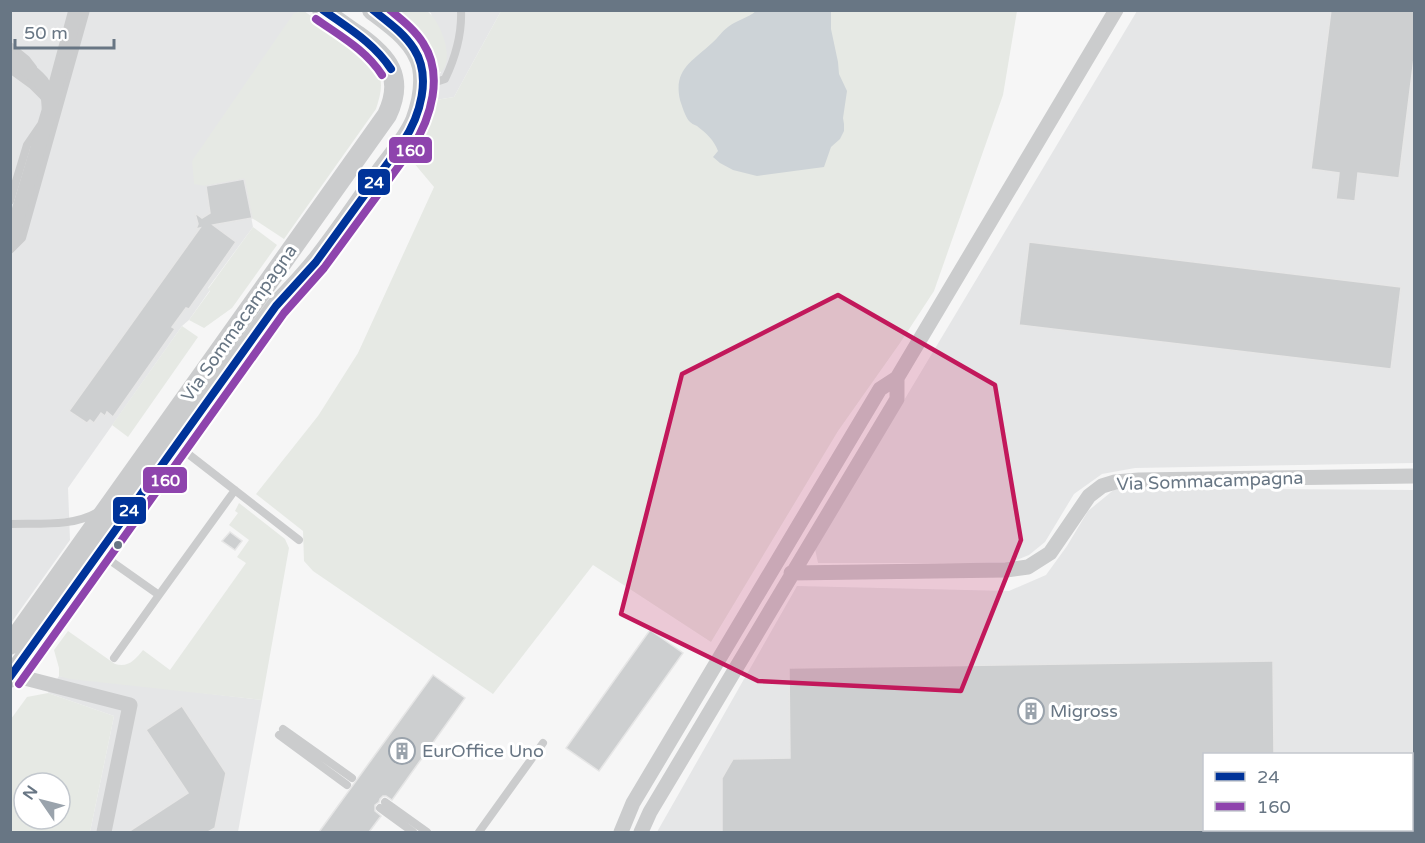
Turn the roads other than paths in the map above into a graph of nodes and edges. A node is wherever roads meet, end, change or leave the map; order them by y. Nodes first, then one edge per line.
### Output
1 (76, 10) edge
2 (86, 10) edge
3 (322, 10) edge
4 (372, 10) edge
5 (1116, 10) edge
6 (462, 11) edge
7 (10, 46) edge
8 (10, 57) edge
9 (10, 69) edge
10 (43, 83) junction
11 (423, 86) junction
12 (48, 113) junction
13 (10, 201) edge
14 (10, 241) edge
15 (10, 250) edge
16 (897, 378) junction
17 (177, 445) junction
18 (1414, 476) edge
19 (234, 490) junction
20 (115, 497) junction
21 (10, 524) edge
22 (299, 540) dead end
23 (100, 553) junction
24 (791, 573) junction
25 (159, 595) junction
26 (10, 645) edge
27 (114, 658) dead end
28 (12, 677) edge
29 (281, 732) dead end
30 (543, 743) dead end
31 (350, 781) dead end
32 (104, 832) edge
33 (413, 832) edge
34 (427, 832) edge
35 (479, 832) edge
36 (621, 832) edge
37 (641, 832) edge

1 - 12 street
2 - 15 lane
3 - 20 street, Via Sommacampagna
4 - 11 street, Via Sommacampagna
5 - 16 street
6 - 11 lane
7 - 10 lane
8 - 10 street
9 - 12 lane
10 - 12 street
11 - 17 street, Via Sommacampagna
12 - 13 lane
12 - 14 street
16 - 24 street
16 - 36 street
17 - 19 lane
17 - 23 street, Via Sommacampagna
18 - 24 street, Via Sommacampagna
19 - 22 lane
19 - 25 lane
20 - 21 lane
20 - 26 street, Via Sommacampagna
23 - 25 lane
23 - 28 street, Via Sommacampagna
24 - 37 street
25 - 27 lane
28 - 32 street, Via Sommacampagna
29 - 31 lane
30 - 35 lane
33 - 34 lane

